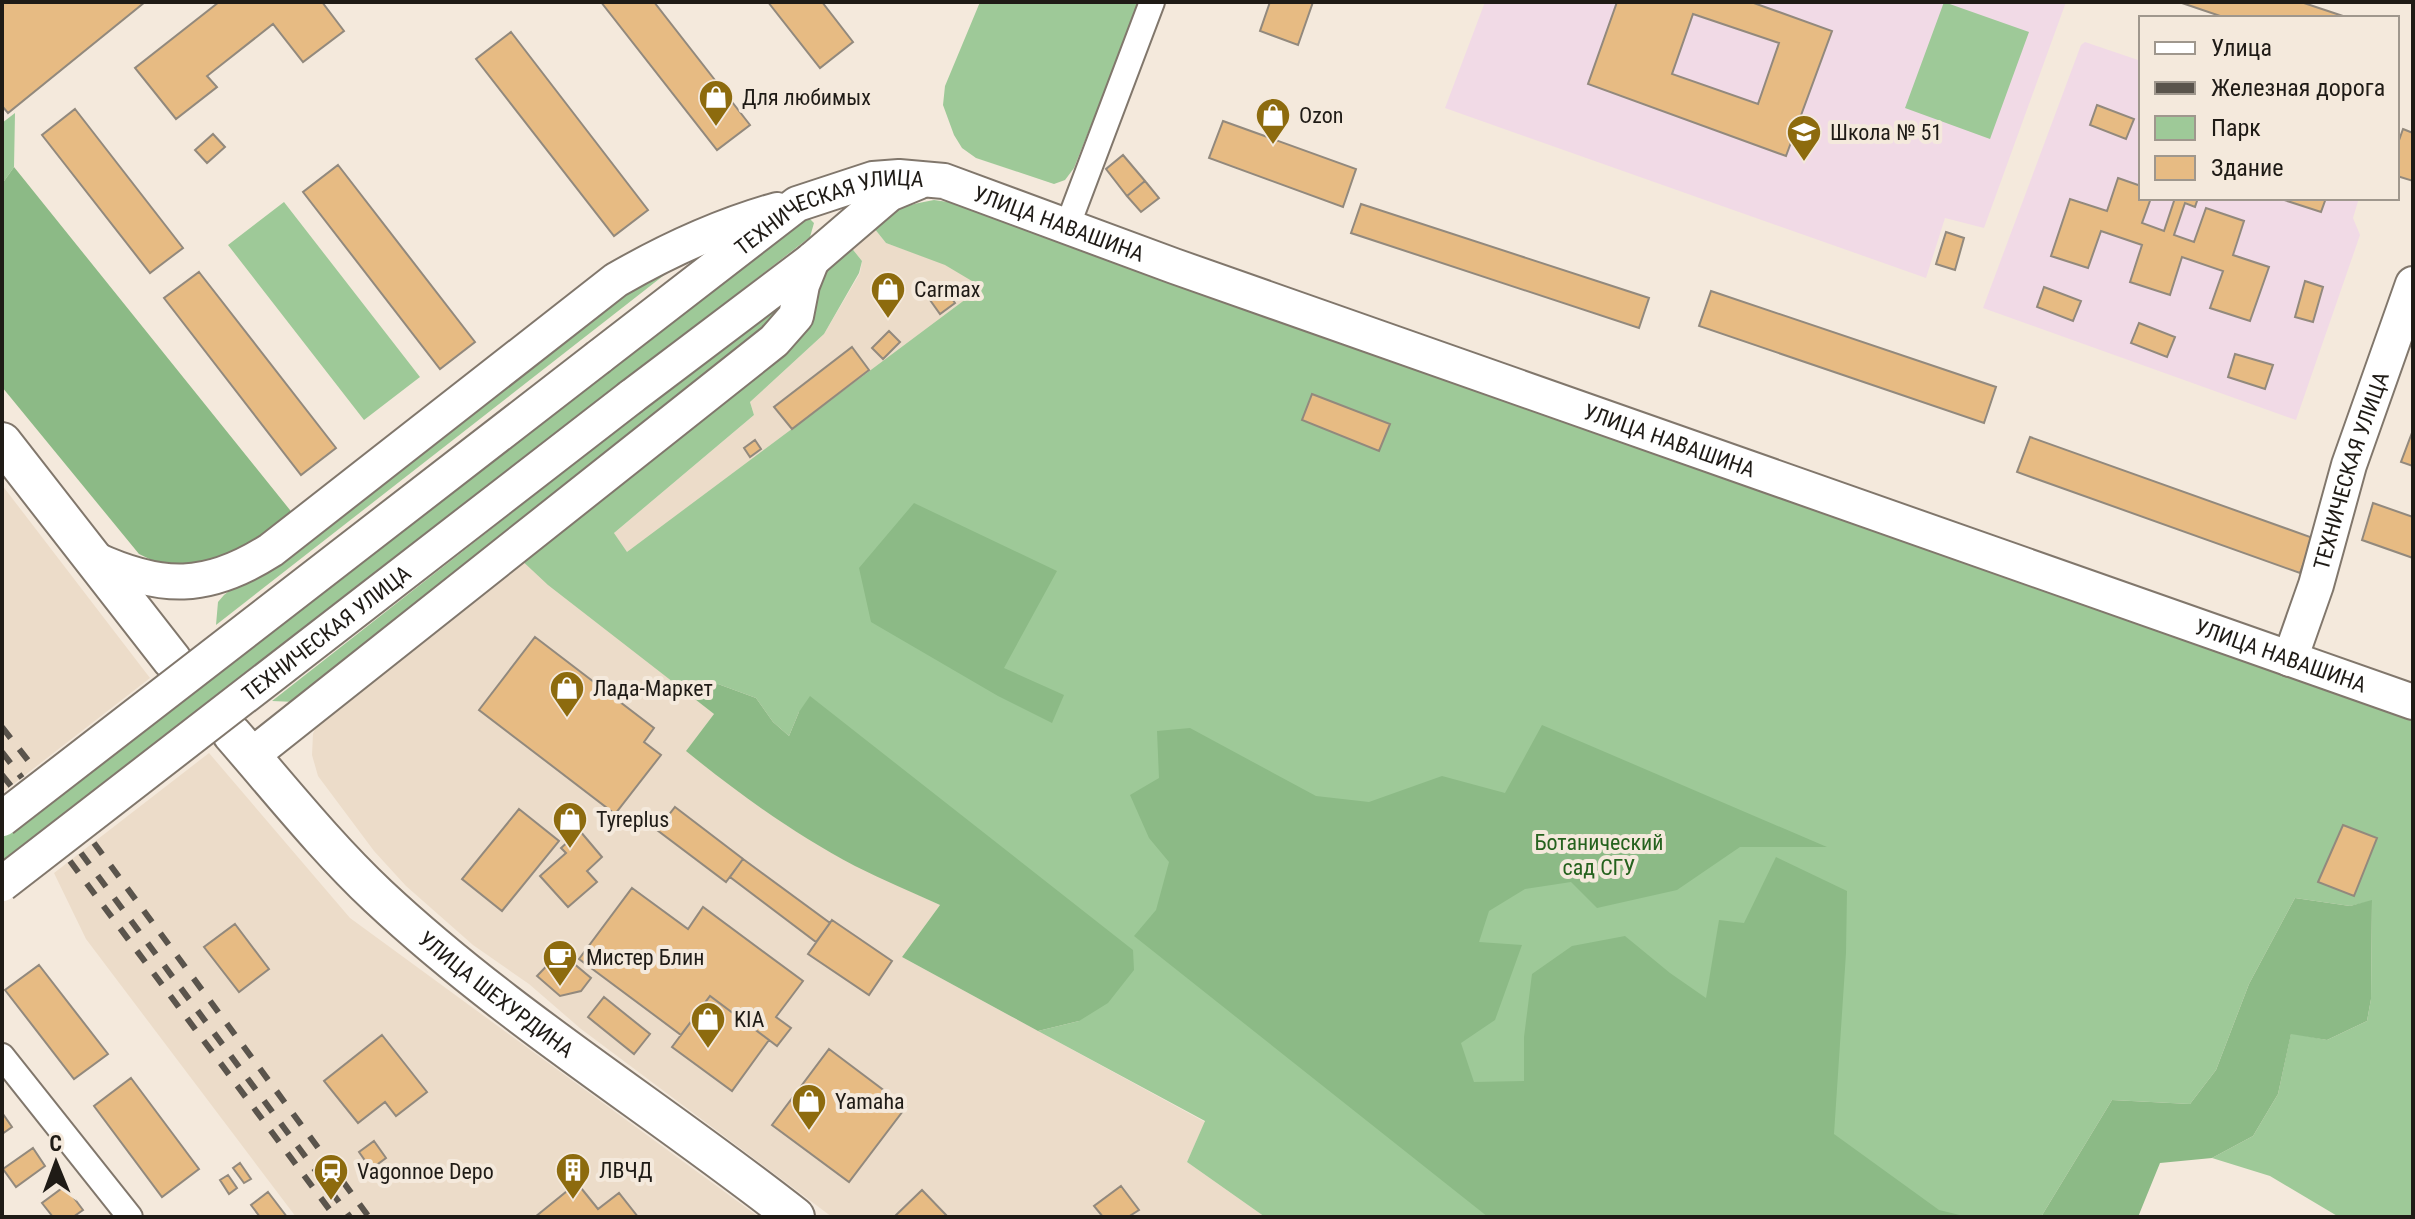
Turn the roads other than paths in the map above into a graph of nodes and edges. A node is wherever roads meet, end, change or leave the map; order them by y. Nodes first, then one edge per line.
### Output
1 (1152, 2) edge
2 (928, 178) junction
3 (802, 202) junction
4 (1067, 227) junction
5 (820, 252) junction
6 (2413, 284) edge
7 (2, 442) edge
8 (94, 559) junction
9 (2290, 659) junction
10 (172, 660) tunnel mouth
11 (2413, 702) edge
12 (242, 745) joint
13 (2, 819) edge
14 (2, 884) edge
15 (2, 1056) edge
16 (130, 1217) edge
17 (795, 1217) edge

1 - 4 street
2 - 3 main road, ТЕХНИЧЕСКАЯ УЛИЦА
2 - 4 main road, УЛИЦА НАВАШИНА
2 - 5 main road, ТЕХНИЧЕСКАЯ УЛИЦА
3 - 5 street
3 - 8 main road
3 - 13 main road, ТЕХНИЧЕСКАЯ УЛИЦА, bridge
4 - 9 main road, УЛИЦА НАВАШИНА
5 - 12 main road
5 - 14 main road, ТЕХНИЧЕСКАЯ УЛИЦА, bridge
6 - 9 main road, ТЕХНИЧЕСКАЯ УЛИЦА
7 - 8 main road
8 - 10 main road
9 - 11 main road, УЛИЦА НАВАШИНА
12 - 17 main road, УЛИЦА ШЕХУРДИНА
15 - 16 street

